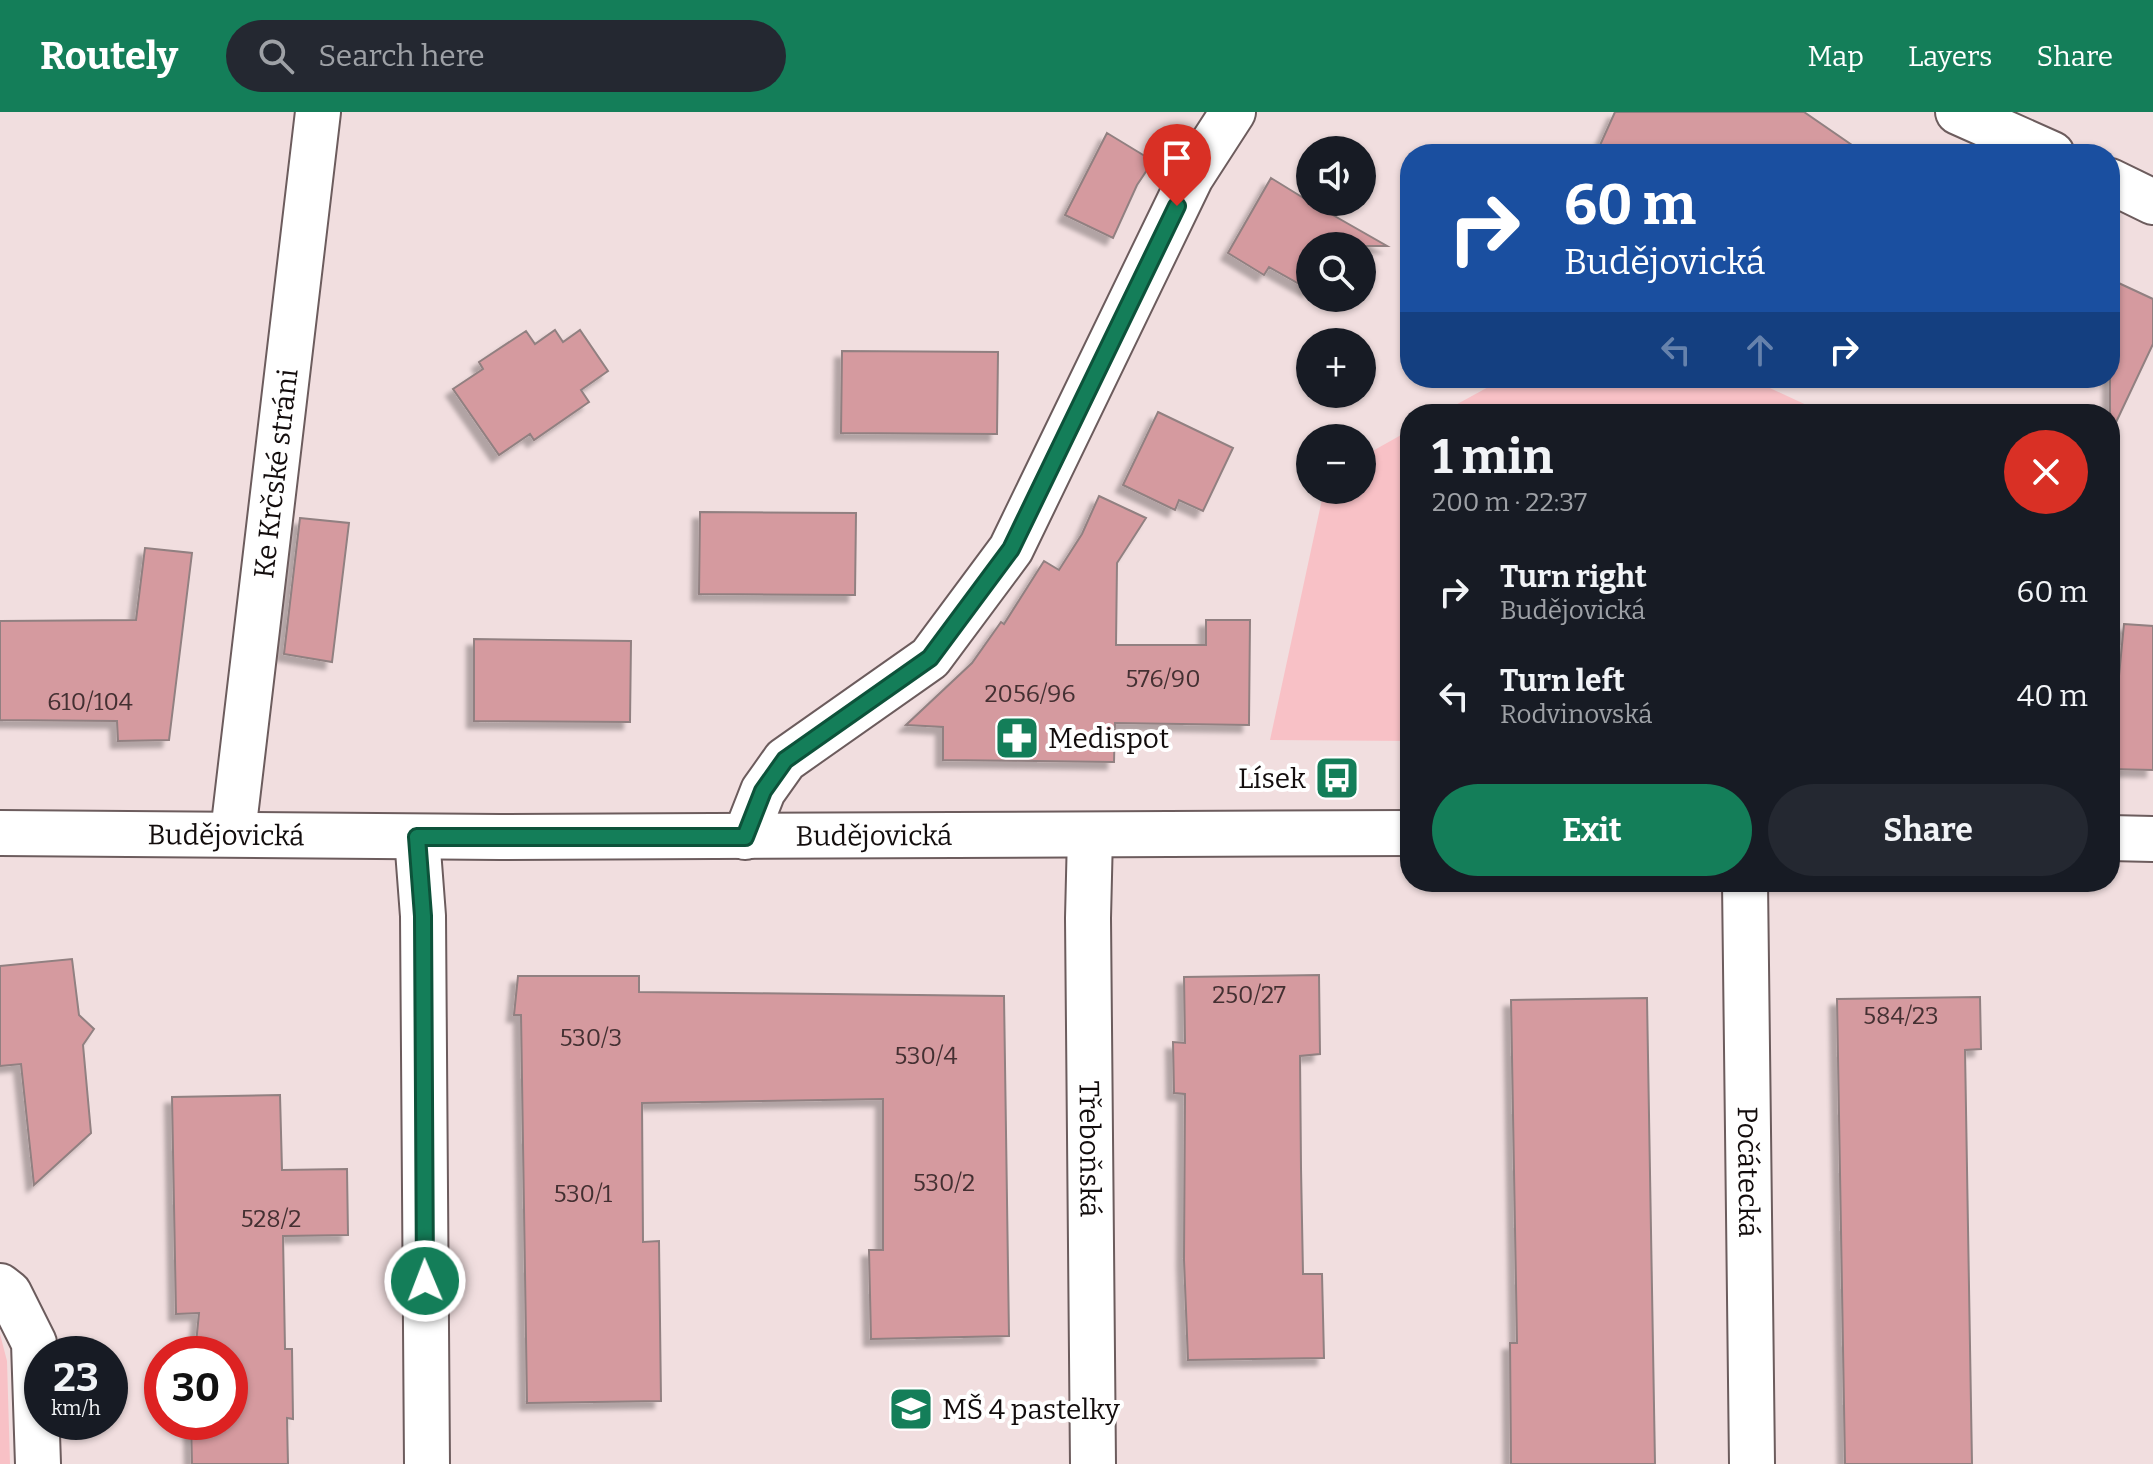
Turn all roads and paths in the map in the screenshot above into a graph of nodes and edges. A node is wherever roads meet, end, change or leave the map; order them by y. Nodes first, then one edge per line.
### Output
1 (318, 112) edge
2 (1233, 112) edge
3 (1958, 112) edge
4 (2037, 135) edge
5 (2120, 186) edge
6 (2153, 202) edge
7 (0, 833) edge
8 (233, 833) junction
9 (1400, 833) edge
10 (1090, 835) junction
11 (417, 837) junction
12 (745, 837) junction
13 (2120, 838) edge
14 (2153, 839) edge
15 (1745, 892) edge
16 (0, 1286) edge
17 (38, 1464) edge
18 (427, 1464) edge
19 (1093, 1464) edge
20 (1752, 1464) edge

1 - 8 street, Ke Krčské stráni
2 - 12 street
3 - 4 street
5 - 6 street
7 - 8 street, Budějovická
8 - 11 street, Budějovická
9 - 10 street, Budějovická
10 - 12 street, Budějovická
10 - 19 street, Třeboňská
11 - 12 street, Budějovická
11 - 18 street
13 - 14 street
15 - 20 street, Počátecká
16 - 17 street

